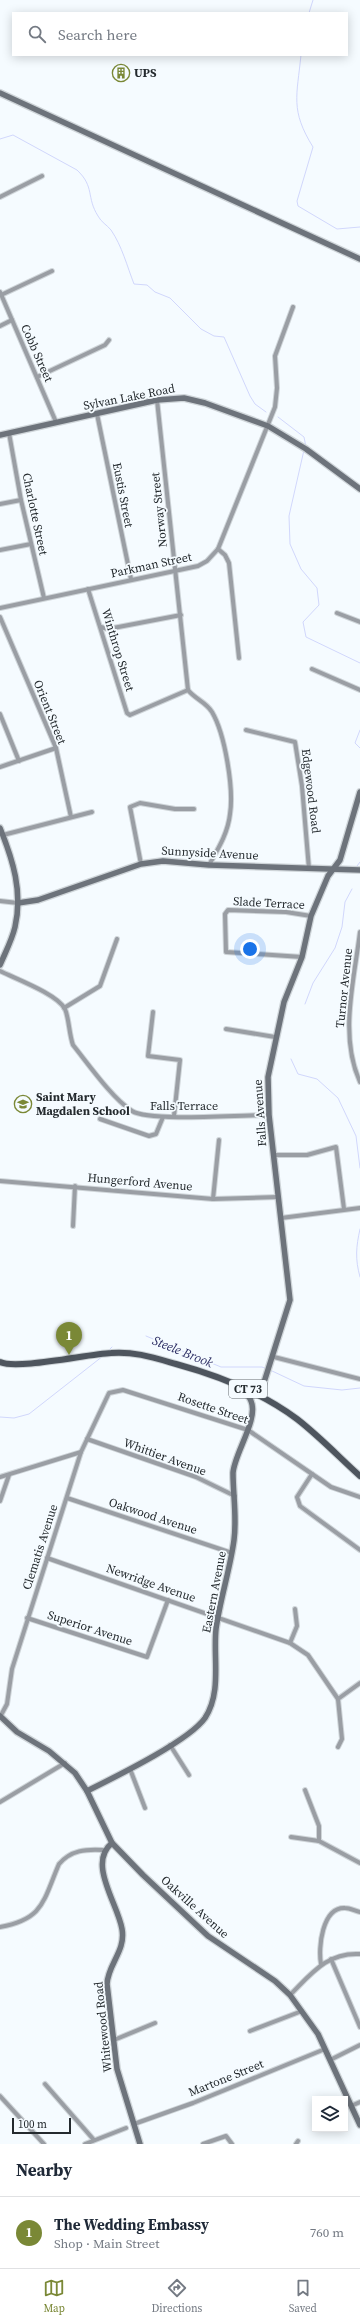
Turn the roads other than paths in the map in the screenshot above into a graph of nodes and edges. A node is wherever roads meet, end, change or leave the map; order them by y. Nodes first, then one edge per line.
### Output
1 (0, 93) edge
2 (42, 176) dead end
3 (0, 197) edge
4 (360, 258) edge
5 (52, 271) dead end
6 (1, 294) edge
7 (293, 307) dead end
8 (12, 320) junction
9 (0, 326) edge
10 (109, 340) dead end
11 (38, 378) junction
12 (157, 400) junction
13 (97, 414) junction
14 (56, 422) junction
15 (268, 426) junction
16 (9, 433) junction
17 (0, 435) edge
18 (360, 489) edge
19 (21, 500) junction
20 (0, 504) edge
21 (31, 544) junction
22 (218, 549) junction
23 (0, 550) edge
24 (175, 569) junction
25 (131, 579) junction
26 (88, 589) junction
27 (44, 598) junction
28 (0, 608) edge
29 (337, 613) dead end
30 (181, 614) junction
31 (0, 617) edge
32 (360, 622) edge
33 (101, 627) junction
34 (239, 658) dead end
35 (312, 669) dead end
36 (188, 690) junction
37 (360, 690) edge
38 (0, 714) edge
39 (246, 730) dead end
40 (56, 748) junction
41 (19, 761) junction
42 (0, 766) edge
43 (360, 792) edge
44 (194, 809) dead end
45 (92, 812) dead end
46 (71, 817) junction
47 (0, 828) edge
48 (3, 835) junction
49 (140, 864) junction
50 (210, 865) junction
51 (309, 869) junction
52 (333, 869) junction
53 (360, 870) edge
54 (0, 901) edge
55 (18, 903) junction
56 (311, 916) junction
57 (360, 932) edge
58 (117, 939) dead end
59 (302, 957) junction
60 (0, 965) edge
61 (0, 971) edge
62 (64, 1008) junction
63 (153, 1012) dead end
64 (226, 1029) dead end
65 (275, 1037) junction
66 (360, 1082) edge
67 (269, 1115) junction
68 (174, 1116) junction
69 (163, 1117) junction
70 (100, 1120) dead end
71 (219, 1140) dead end
72 (274, 1155) junction
73 (0, 1180) edge
74 (75, 1186) junction
75 (278, 1197) junction
76 (213, 1198) junction
77 (360, 1208) edge
78 (344, 1209) junction
79 (281, 1218) junction
80 (73, 1226) dead end
81 (273, 1359) junction
82 (0, 1362) edge
83 (360, 1379) edge
84 (239, 1384) junction
85 (114, 1390) joint
86 (260, 1396) junction
87 (248, 1430) junction
88 (87, 1439) junction
89 (81, 1452) junction
90 (312, 1474) junction
91 (9, 1475) junction
92 (360, 1476) edge
93 (0, 1477) edge
94 (235, 1496) junction
95 (67, 1498) junction
96 (360, 1498) edge
97 (0, 1501) edge
98 (360, 1550) edge
99 (232, 1553) junction
100 (47, 1558) junction
101 (168, 1600) junction
102 (295, 1609) dead end
103 (218, 1616) junction
104 (27, 1618) junction
105 (290, 1643) junction
106 (360, 1683) edge
107 (338, 1699) junction
108 (0, 1716) edge
109 (170, 1745) junction
110 (338, 1747) dead end
111 (66, 1763) junction
112 (130, 1769) junction
113 (189, 1775) dead end
114 (305, 1790) dead end
115 (87, 1791) junction
116 (0, 1802) edge
117 (145, 1808) dead end
118 (291, 1838) dead end
119 (319, 1841) junction
120 (112, 1843) junction
121 (103, 1850) junction
122 (360, 1863) edge
123 (360, 1912) edge
124 (0, 1927) edge
125 (360, 1954) edge
126 (331, 1959) junction
127 (321, 1964) junction
128 (290, 1995) junction
129 (302, 2011) junction
130 (155, 2023) dead end
131 (360, 2027) edge
132 (250, 2032) dead end
133 (114, 2040) junction
134 (360, 2045) edge
135 (325, 2049) junction
136 (330, 2060) junction
137 (45, 2084) dead end
138 (0, 2096) edge
139 (360, 2102) edge
140 (351, 2106) junction
141 (134, 2124) junction
142 (360, 2125) edge
143 (126, 2128) dead end
144 (94, 2140) junction
145 (44, 2144) edge
146 (85, 2144) edge
147 (140, 2144) edge
148 (203, 2144) edge
149 (232, 2144) edge

1 - 4 street
2 - 3 street
5 - 6 street
6 - 8 street, Cobb Street
7 - 15 street, Parkman Street
8 - 9 street
8 - 11 street, Cobb Street
10 - 11 street
11 - 14 street, Cobb Street
12 - 13 street, Sylvan Lake Road
12 - 15 street, Sylvan Lake Road
12 - 24 street, Norway Street
13 - 14 street, Sylvan Lake Road
13 - 25 street, Eustis Street
14 - 16 street, Sylvan Lake Road
15 - 18 street, Sylvan Lake Road
15 - 22 street, Parkman Street
16 - 17 street, Sylvan Lake Road
16 - 19 street, Charlotte Street
19 - 20 street
19 - 21 street, Charlotte Street
21 - 23 street
21 - 27 street, Charlotte Street
22 - 24 street, Parkman Street
22 - 34 street
24 - 25 street, Parkman Street
24 - 30 street, Norway Street
25 - 26 street, Parkman Street
26 - 27 street, Parkman Street
26 - 33 street, Winthrop Street
27 - 28 street, Parkman Street
29 - 32 street
30 - 33 street
30 - 36 street, Norway Street
31 - 40 street, Orient Street
33 - 36 street, Winthrop Street
35 - 37 street
36 - 50 street
38 - 41 street
39 - 51 street, Edgewood Road
40 - 41 street
40 - 46 street, Orient Street
41 - 42 street
43 - 52 street, Falls Avenue
44 - 49 street
45 - 46 street
46 - 48 street
47 - 48 street
48 - 55 street
49 - 50 street, Sunnyside Avenue
49 - 55 street, Sunnyside Avenue
50 - 51 street, Sunnyside Avenue
51 - 52 street, Sunnyside Avenue
52 - 53 street, Sunnyside Avenue
52 - 56 street, Falls Avenue
54 - 55 street
55 - 60 street
56 - 59 street, Falls Avenue
56 - 59 street, Slade Terrace
57 - 66 street, Turnor Avenue
58 - 62 street
59 - 65 street, Falls Avenue
61 - 62 street
62 - 69 street, Falls Terrace
63 - 68 street
64 - 65 street
65 - 67 street, Falls Avenue
67 - 68 street, Falls Terrace
67 - 72 street, Falls Avenue
68 - 69 street, Falls Terrace
69 - 70 street
71 - 76 street
72 - 75 street, Falls Avenue
72 - 78 street
73 - 74 street, Hungerford Avenue
74 - 76 street, Hungerford Avenue
74 - 80 street
75 - 76 street, Hungerford Avenue
75 - 79 street, Falls Avenue
77 - 78 street
78 - 79 street
79 - 81 street, Falls Avenue
81 - 83 street
81 - 86 street, Falls Avenue
82 - 84 main road, CT 73
84 - 86 main road, CT 73
84 - 87 street, Eastern Avenue
85 - 87 street, Rosette Street
85 - 88 street, Clematis Avenue
86 - 92 main road, CT 73
87 - 90 street, Rosette Street
87 - 94 street, Eastern Avenue
88 - 89 street, Clematis Avenue
88 - 94 street, Whittier Avenue
89 - 91 street
89 - 95 street, Clematis Avenue
90 - 96 street, Rosette Street
90 - 98 street
91 - 93 street
91 - 97 street
94 - 99 street, Eastern Avenue
95 - 99 street, Oakwood Avenue
95 - 100 street, Clematis Avenue
99 - 103 street, Eastern Avenue
100 - 101 street, Newridge Avenue
100 - 104 street, Clematis Avenue
101 - 103 street, Newridge Avenue
101 - 104 street, Superior Avenue
102 - 105 street
103 - 105 street, Newridge Avenue
103 - 109 street, Eastern Avenue
104 - 108 street, Clematis Avenue
105 - 107 street, Newridge Avenue
106 - 107 street
107 - 110 street, Newridge Avenue
108 - 111 street, Oakville Avenue
109 - 112 street, Eastern Avenue
109 - 113 street
111 - 115 street, Oakville Avenue
111 - 116 street
112 - 115 street, Eastern Avenue
112 - 117 street
114 - 119 street
115 - 120 street, Oakville Avenue
118 - 119 street
119 - 122 street
120 - 121 street
120 - 128 street, Oakville Avenue
121 - 124 street
121 - 133 street, Whitewood Road
123 - 127 street
125 - 126 street
126 - 127 street
126 - 131 street
127 - 128 street
128 - 129 street, Oakville Avenue
129 - 132 street
129 - 135 street, Oakville Avenue
130 - 133 street
133 - 141 street, Whitewood Road
134 - 136 street
135 - 136 street, Oakville Avenue
135 - 141 street, Martone Street
136 - 140 street, Oakville Avenue
137 - 144 street
138 - 145 street
139 - 140 street
140 - 142 street, Oakville Avenue
141 - 147 street, Whitewood Road
143 - 144 street
144 - 146 street
148 - 149 street

